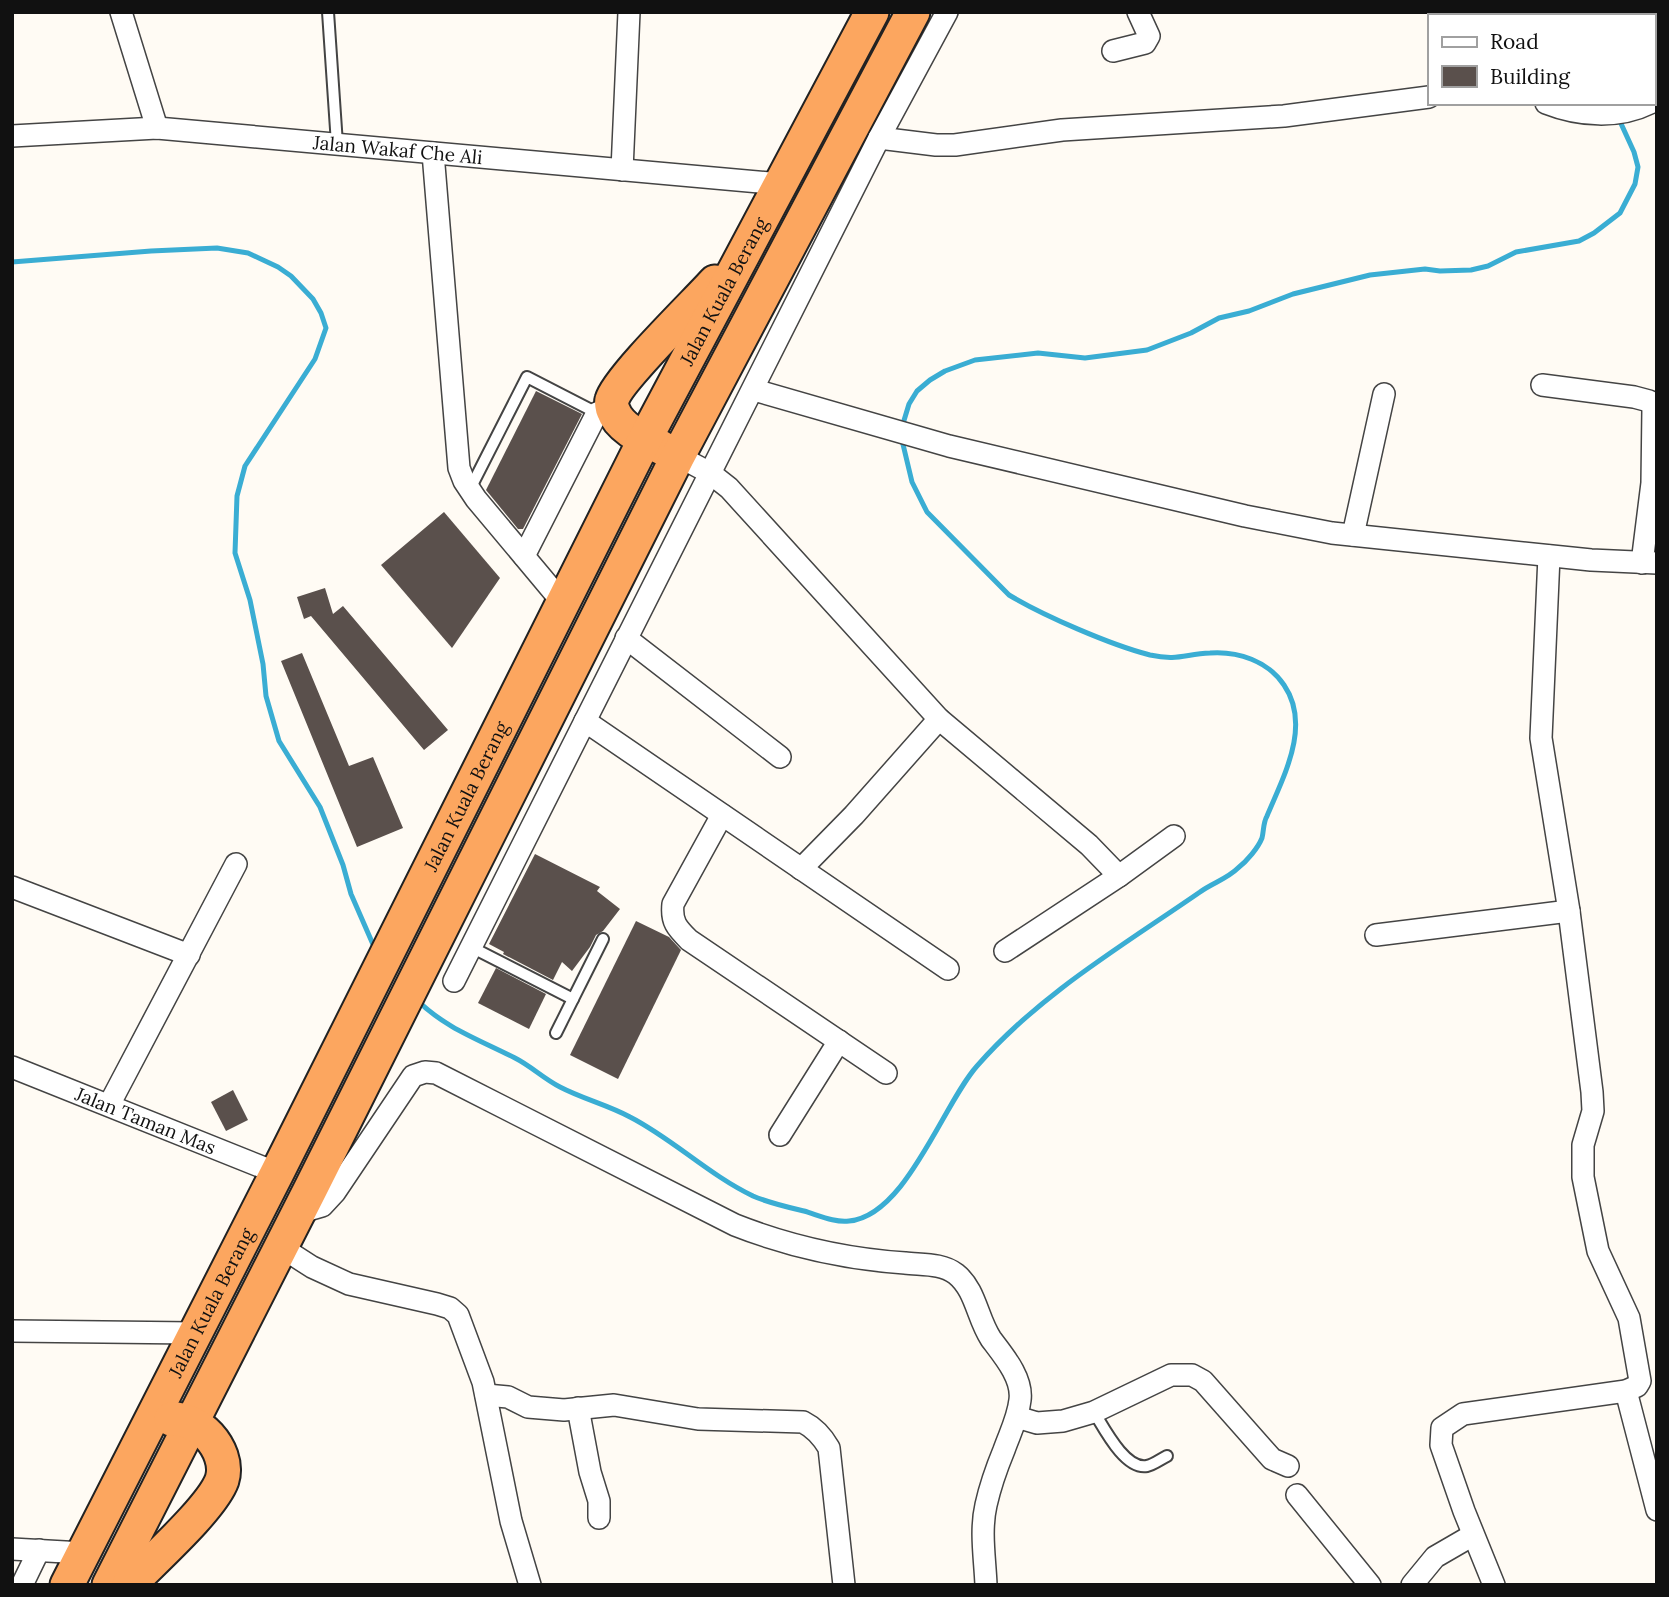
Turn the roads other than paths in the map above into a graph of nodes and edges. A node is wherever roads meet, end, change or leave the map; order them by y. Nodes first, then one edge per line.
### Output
1 (121, 12) edge
2 (328, 12) edge
3 (629, 12) edge
4 (872, 12) edge
5 (913, 12) edge
6 (947, 12) edge
7 (1138, 12) edge
8 (1113, 51) dead end
9 (1428, 97) edge
10 (1551, 105) edge
11 (1644, 105) edge
12 (157, 128) junction
13 (12, 136) edge
14 (879, 138) junction
15 (337, 144) junction
16 (433, 153) junction
17 (622, 170) junction
18 (781, 184) junction
19 (748, 246) junction
20 (1542, 385) dead end
21 (754, 390) junction
22 (1384, 394) dead end
23 (604, 411) junction
24 (645, 439) junction
25 (678, 456) junction
26 (710, 473) junction
27 (470, 489) junction
28 (1353, 535) junction
29 (1549, 555) junction
30 (524, 556) junction
31 (1650, 563) edge
32 (563, 603) junction
33 (626, 638) junction
34 (939, 719) junction
35 (585, 722) junction
36 (780, 757) dead end
37 (722, 814) junction
38 (1174, 836) dead end
39 (236, 864) dead end
40 (801, 869) junction
41 (467, 875) junction
42 (1119, 876) junction
43 (12, 887) edge
44 (500, 891) junction
45 (1569, 911) junction
46 (1376, 935) dead end
47 (603, 939) dead end
48 (471, 947) junction
49 (1005, 951) dead end
50 (189, 954) junction
51 (948, 969) dead end
52 (454, 981) dead end
53 (573, 999) junction
54 (556, 1033) dead end
55 (839, 1041) junction
56 (12, 1067) edge
57 (886, 1073) dead end
58 (109, 1105) junction
59 (780, 1135) dead end
60 (277, 1172) junction
61 (298, 1213) junction
62 (281, 1247) junction
63 (12, 1331) edge
64 (194, 1333) junction
65 (1641, 1379) edge
66 (486, 1395) junction
67 (578, 1408) junction
68 (1094, 1412) junction
69 (1017, 1417) junction
70 (190, 1423) junction
71 (132, 1455) junction
72 (1167, 1456) dead end
73 (1288, 1466) dead end
74 (1297, 1495) dead end
75 (1657, 1510) edge
76 (599, 1518) dead end
77 (1474, 1535) junction
78 (12, 1549) edge
79 (39, 1550) junction
80 (83, 1553) junction
81 (22, 1585) edge
82 (67, 1585) edge
83 (109, 1585) edge
84 (129, 1585) edge
85 (530, 1585) edge
86 (844, 1585) edge
87 (986, 1585) edge
88 (1370, 1585) edge
89 (1412, 1585) edge
90 (1493, 1585) edge

1 - 12 street
2 - 15 lane
3 - 17 street
4 - 18 highway, Jalan Kuala Berang
5 - 25 highway, Jalan Kuala Berang
6 - 14 street
7 - 8 street
9 - 14 street
10 - 11 street
12 - 13 street, Jalan Wakaf Che Ali
12 - 15 street, Jalan Wakaf Che Ali
14 - 21 street
15 - 16 street, Jalan Wakaf Che Ali
16 - 17 street, Jalan Wakaf Che Ali
16 - 27 street
17 - 18 street, Jalan Wakaf Che Ali
18 - 19 highway, Jalan Kuala Berang
19 - 23 highway
19 - 24 highway, Jalan Kuala Berang
20 - 31 street
21 - 26 street
21 - 28 street
22 - 28 street
23 - 24 highway
23 - 27 lane
23 - 30 street
24 - 25 highway
24 - 32 highway, Jalan Kuala Berang
25 - 26 street
25 - 41 highway, Jalan Kuala Berang
26 - 33 street
26 - 34 street
27 - 30 street
28 - 29 street
29 - 31 street
29 - 45 street
30 - 32 street
32 - 60 highway, Jalan Kuala Berang
33 - 35 street
33 - 36 street
34 - 40 street
34 - 42 street
35 - 37 street
35 - 44 street
37 - 40 street
37 - 55 street
38 - 42 street
39 - 50 street
40 - 51 street
41 - 44 street
41 - 61 highway, Jalan Kuala Berang
42 - 49 street
43 - 50 street
44 - 48 street
45 - 46 street
45 - 65 street
47 - 53 lane
48 - 52 street
48 - 53 lane
50 - 58 street
53 - 54 lane
55 - 57 street
55 - 59 street
56 - 58 street, Jalan Taman Mas
58 - 60 street, Jalan Taman Mas
60 - 64 highway, Jalan Kuala Berang
61 - 62 highway, Jalan Kuala Berang
61 - 69 street
62 - 66 street
62 - 70 highway, Jalan Kuala Berang
63 - 64 street
64 - 71 highway, Jalan Kuala Berang
65 - 75 street
65 - 77 street
66 - 67 street
66 - 85 street
67 - 76 street
67 - 86 street
68 - 69 street
68 - 72 lane
68 - 73 street
69 - 87 street
70 - 71 highway
70 - 83 highway, Jalan Kuala Berang
70 - 84 highway
71 - 80 highway, Jalan Kuala Berang
74 - 88 street
77 - 89 street
77 - 90 street
78 - 79 street
79 - 80 street
79 - 81 street
80 - 82 highway, Jalan Kuala Berang

